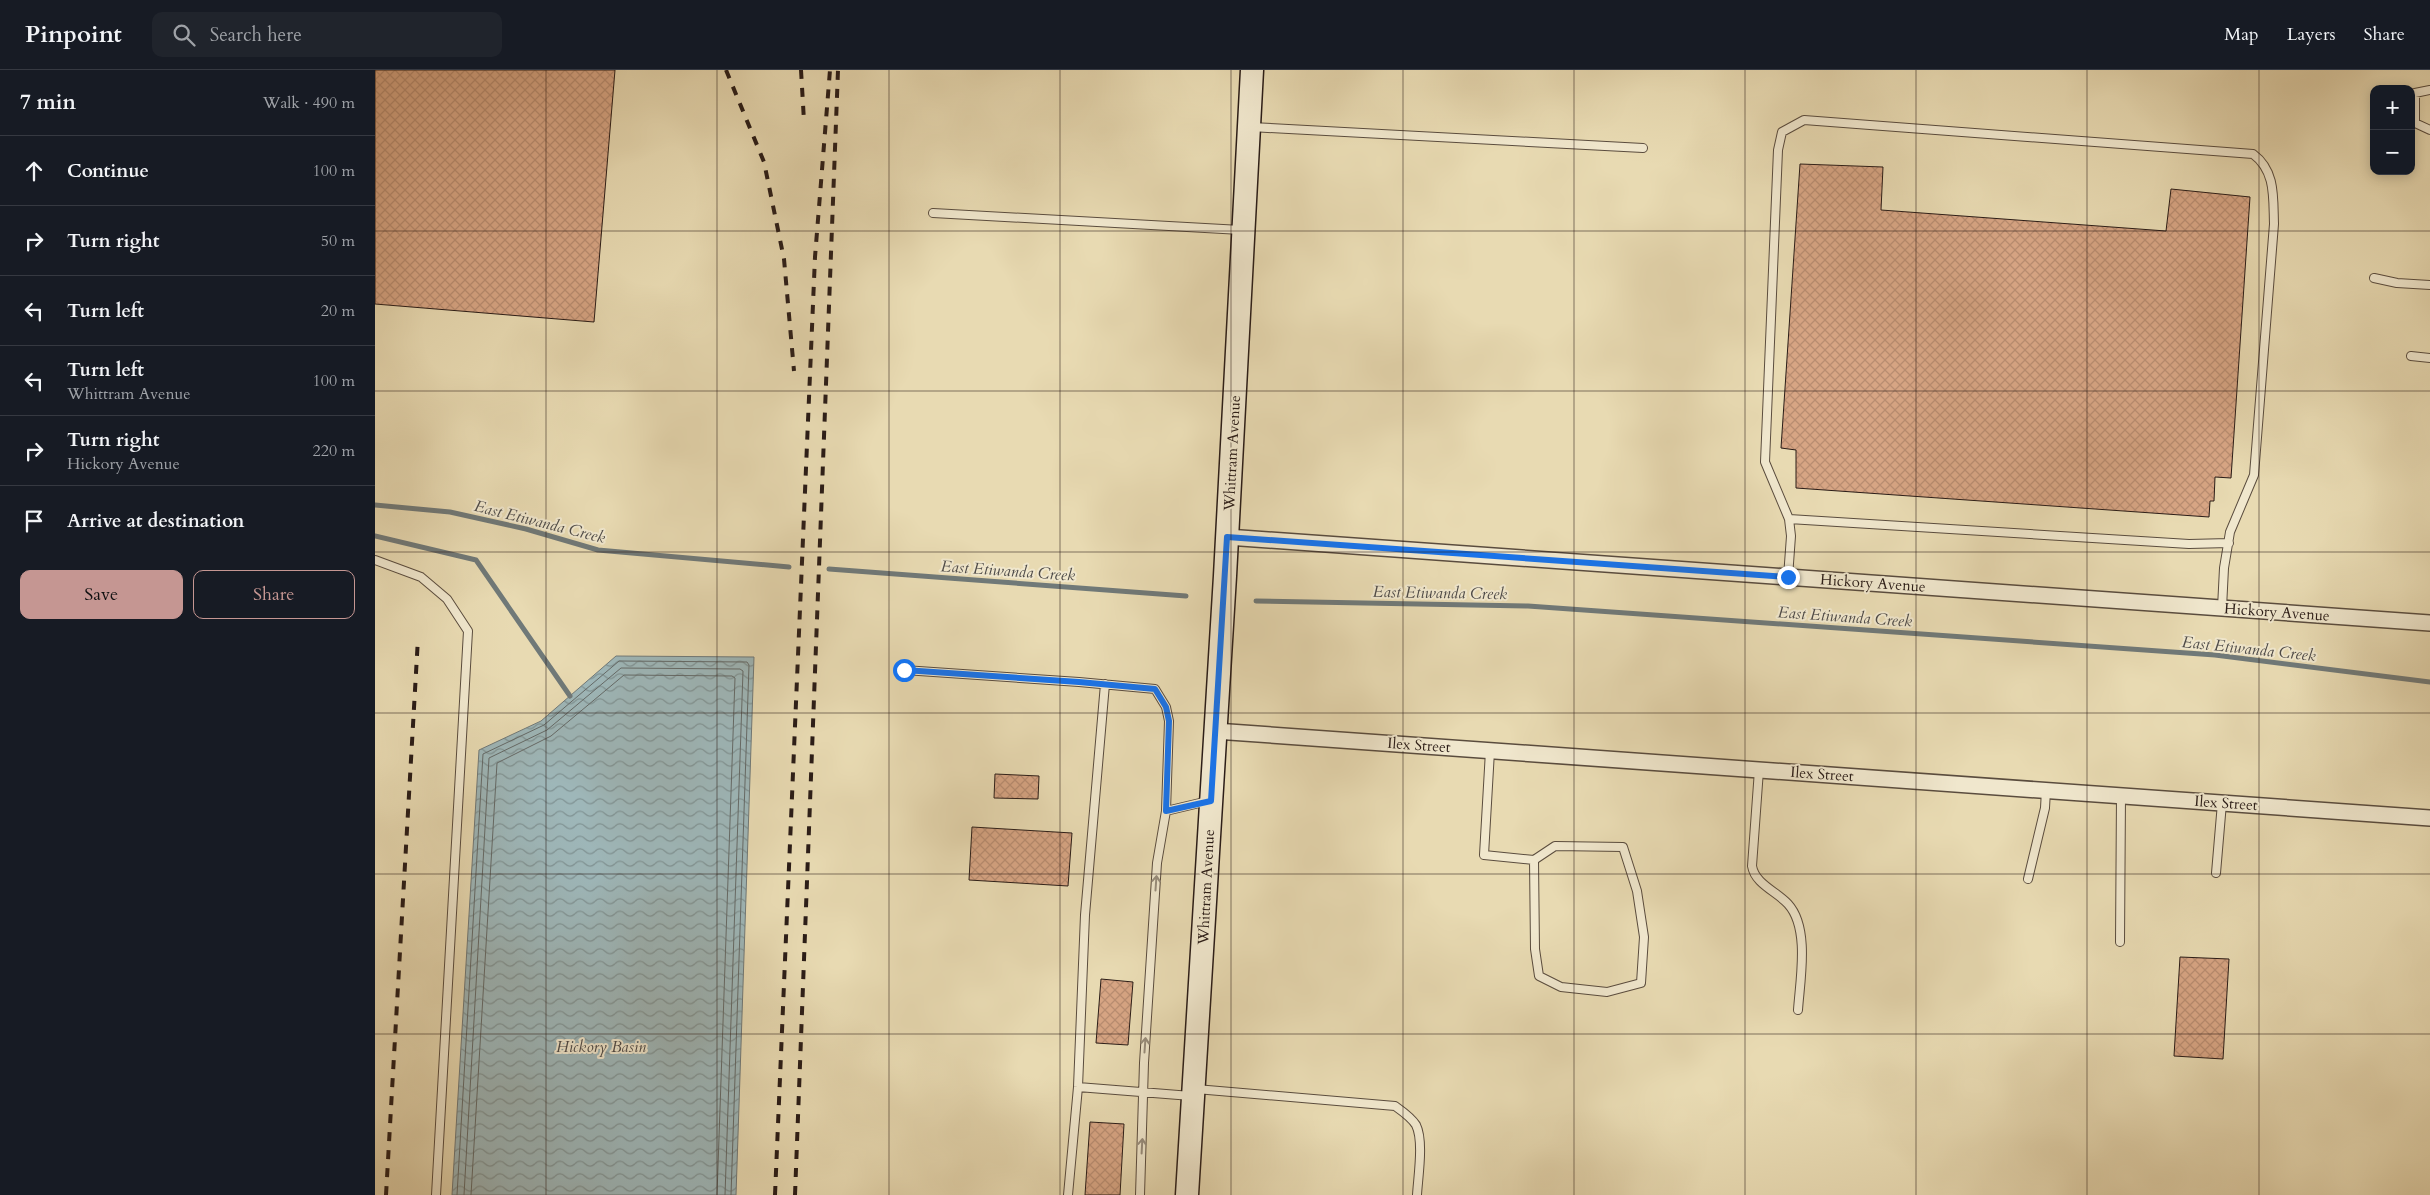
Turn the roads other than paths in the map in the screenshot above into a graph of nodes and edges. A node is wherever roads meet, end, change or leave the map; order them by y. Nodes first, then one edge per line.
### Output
1 (1252, 70) edge
2 (2430, 90) edge
3 (1249, 127) junction
4 (2430, 130) edge
5 (1643, 148) dead end
6 (933, 213) dead end
7 (1243, 230) junction
8 (2374, 278) dead end
9 (2430, 285) edge
10 (2411, 356) dead end
11 (2430, 358) edge
12 (1789, 519) junction
13 (1227, 537) junction
14 (2229, 543) junction
15 (375, 560) edge
16 (1788, 577) junction
17 (2222, 608) junction
18 (2430, 623) edge
19 (904, 670) dead end
20 (1105, 684) junction
21 (1215, 731) junction
22 (1490, 750) junction
23 (1759, 770) junction
24 (2046, 790) junction
25 (2121, 795) junction
26 (1211, 801) junction
27 (2222, 803) junction
28 (1166, 811) junction
29 (2430, 818) edge
30 (1534, 860) junction
31 (2216, 873) dead end
32 (2028, 879) dead end
33 (2120, 942) dead end
34 (1798, 1010) dead end
35 (1078, 1087) junction
36 (1193, 1093) junction
37 (1144, 1094) junction
38 (435, 1195) edge
39 (1068, 1195) edge
40 (1140, 1195) edge
41 (1187, 1195) edge
42 (1417, 1195) edge

1 - 3 street, Whittram Avenue
2 - 4 lane
3 - 5 lane
3 - 7 street, Whittram Avenue
6 - 7 lane
7 - 13 street, Whittram Avenue
8 - 9 lane
10 - 11 lane
12 - 14 lane
12 - 14 lane
12 - 16 lane
13 - 16 street, Hickory Avenue
13 - 21 street, Whittram Avenue
14 - 17 lane
15 - 38 lane
16 - 17 street, Hickory Avenue
17 - 18 street, Hickory Avenue
19 - 20 lane
20 - 28 lane
20 - 35 lane
21 - 22 street, Ilex Street
21 - 26 street, Whittram Avenue
22 - 23 street, Ilex Street
22 - 30 lane
23 - 24 street, Ilex Street
23 - 34 lane
24 - 25 street, Ilex Street
24 - 32 lane
25 - 27 street, Ilex Street
25 - 33 lane
26 - 28 lane
26 - 36 street, Whittram Avenue
27 - 29 street, Ilex Street
27 - 31 lane
37 -> 28 lane
30 - 30 lane
35 - 37 lane
35 - 39 lane
36 - 37 lane
36 - 41 street, Whittram Avenue
36 - 42 lane
40 -> 37 lane

